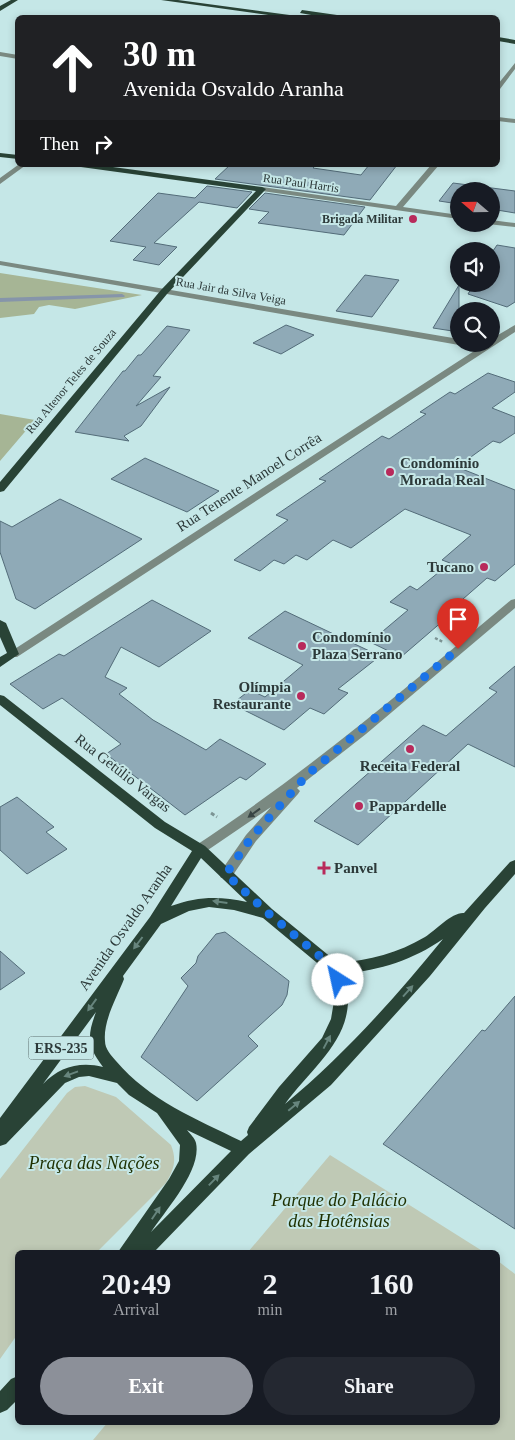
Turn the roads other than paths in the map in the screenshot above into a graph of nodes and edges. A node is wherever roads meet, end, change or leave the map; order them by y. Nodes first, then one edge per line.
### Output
1 (15, 0) edge
2 (164, 0) edge
3 (202, 0) edge
4 (0, 9) edge
5 (268, 10) junction
6 (294, 15) edge
7 (316, 15) edge
8 (500, 35) edge
9 (515, 37) edge
10 (500, 40) edge
11 (515, 42) edge
12 (0, 54) edge
13 (15, 56) edge
14 (515, 65) edge
15 (500, 85) edge
16 (500, 119) edge
17 (515, 121) edge
18 (0, 155) edge
19 (15, 157) edge
20 (19, 167) edge
21 (96, 167) edge
22 (433, 167) edge
23 (0, 182) edge
24 (262, 189) junction
25 (397, 209) junction
26 (450, 216) edge
27 (500, 223) edge
28 (515, 225) edge
29 (0, 263) edge
30 (164, 292) junction
31 (515, 328) edge
32 (500, 339) edge
33 (450, 340) edge
34 (480, 352) edge
35 (0, 489) edge
36 (515, 602) edge
37 (0, 623) edge
38 (12, 654) junction
39 (0, 663) edge
40 (0, 699) edge
41 (308, 774) junction
42 (200, 849) junction
43 (515, 865) edge
44 (226, 874) junction
45 (480, 904) junction
46 (268, 913) junction
47 (155, 921) junction
48 (121, 966) junction
49 (335, 969) junction
50 (119, 1077) junction
51 (160, 1108) junction
52 (0, 1130) edge
53 (0, 1139) edge
54 (243, 1149) junction
55 (128, 1250) edge
56 (145, 1250) edge
57 (15, 1389) edge
58 (0, 1404) edge

1 - 4 main road
2 - 5 main road
3 - 5 main road
5 - 6 main road
5 - 7 main road
8 - 9 main road
10 - 11 main road
12 - 13 street
14 - 15 street
16 - 17 street
18 - 19 main road
20 - 23 street
21 - 24 main road, Rua Paul Harris
22 - 25 street
24 - 25 street, Rua Paul Harris
24 - 30 main road, Rua Altenor Teles de Souza
25 - 26 street, Rua Paul Harris
27 - 28 street
29 - 30 street, Rua Jair da Silva Veiga
30 - 33 street, Rua Jair da Silva Veiga
30 - 35 main road, Rua Altenor Teles de Souza
31 - 32 street, Rua Tenente Manoel Corrêa
34 - 38 street, Rua Tenente Manoel Corrêa
36 - 41 street, Avenida Osvaldo Aranha / ERS-235
37 - 38 main road
38 - 39 main road, Rua Tenente Manoel Corrêa
40 - 42 main road, Rua Getúlio Vargas
41 -> 42 street, Avenida Osvaldo Aranha / ERS-235
41 - 44 street, Avenida Osvaldo Aranha
42 - 44 main road, Rua Getúlio Vargas
42 - 47 main road, Avenida Osvaldo Aranha / ERS-235
43 - 45 main road
44 - 46 main road
45 - 49 main road
54 -> 45 main road
46 -> 47 main road
46 - 49 main road
47 -> 48 main road, Avenida Osvaldo Aranha / ERS-235
48 - 50 main road
48 -> 52 main road, Avenida Osvaldo Aranha / ERS-235
54 -> 49 main road
50 - 51 main road
50 -> 53 main road
51 - 54 main road
55 -> 51 main road
56 -> 54 main road
57 - 58 main road

